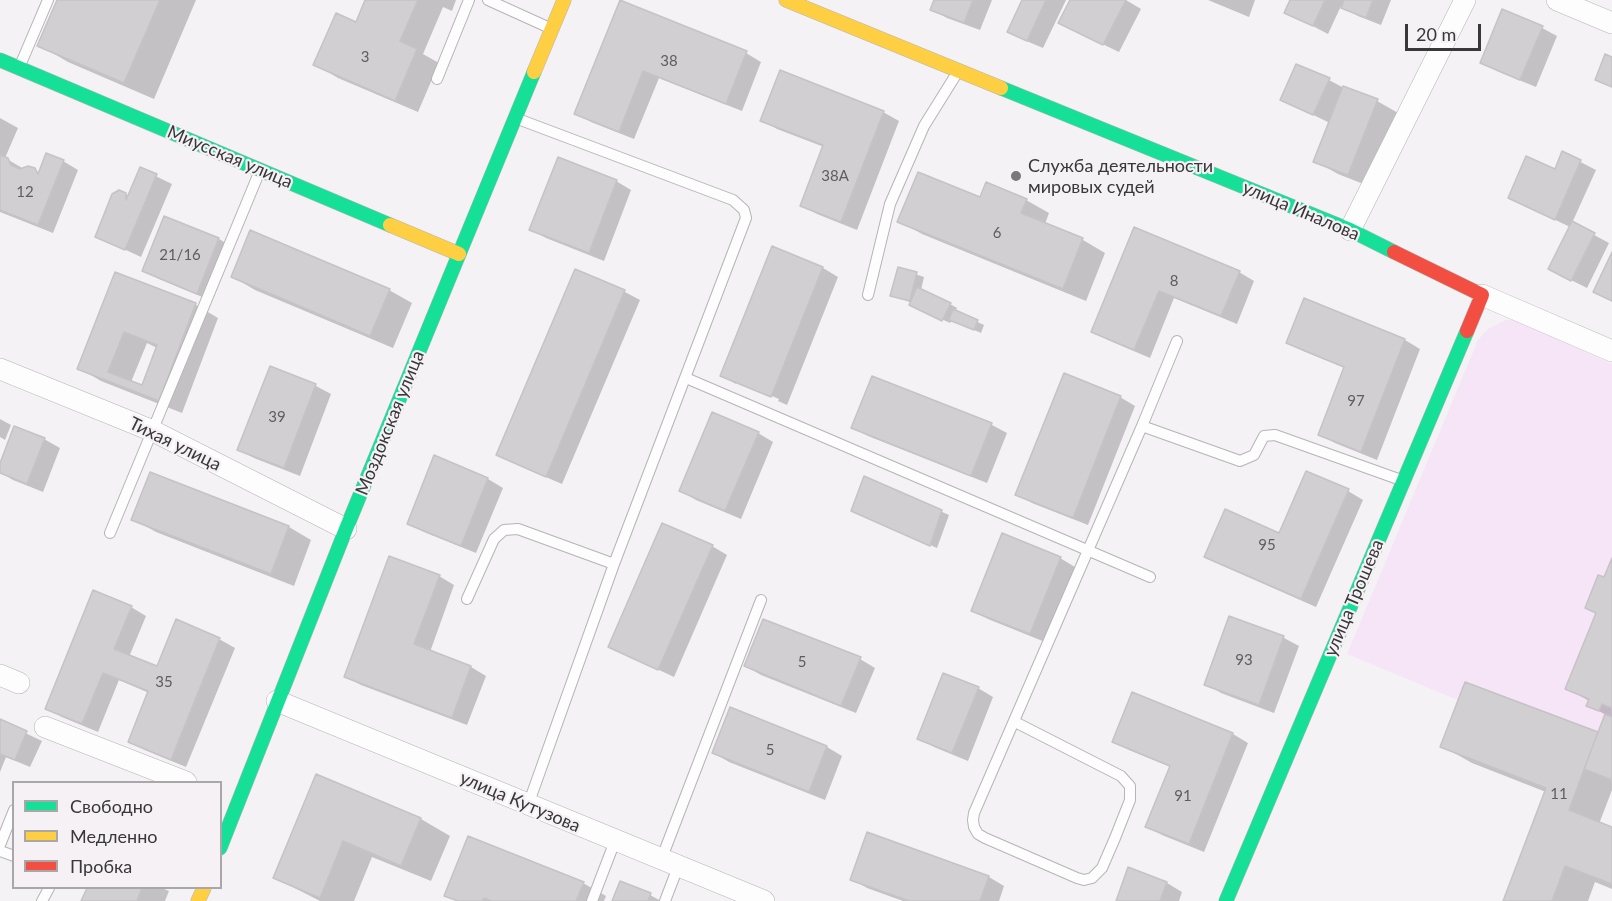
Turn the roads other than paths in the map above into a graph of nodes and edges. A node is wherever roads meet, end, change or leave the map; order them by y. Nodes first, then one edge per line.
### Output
1 (48, 0) edge
2 (470, 0) edge
3 (488, 0) edge
4 (564, 0) edge
5 (786, 0) edge
6 (1466, 0) edge
7 (1557, 0) edge
8 (1612, 23) edge
9 (552, 29) junction
10 (0, 60) edge
11 (19, 68) junction
12 (958, 70) junction
13 (437, 79) dead end
14 (515, 118) junction
15 (260, 170) junction
16 (1350, 230) junction
17 (459, 254) junction
18 (868, 295) dead end
19 (1482, 295) junction
20 (1177, 341) dead end
21 (1612, 351) edge
22 (0, 369) edge
23 (686, 378) junction
24 (1142, 426) junction
25 (153, 431) junction
26 (1404, 481) junction
27 (346, 529) junction
28 (110, 533) dead end
29 (1087, 550) junction
30 (614, 564) junction
31 (1150, 577) dead end
32 (467, 599) dead end
33 (761, 600) dead end
34 (277, 701) junction
35 (1015, 722) junction
36 (45, 727) dead end
37 (181, 781) edge
38 (230, 799) edge
39 (528, 805) junction
40 (12, 815) edge
41 (222, 838) edge
42 (615, 841) junction
43 (0, 845) edge
44 (670, 863) junction
45 (592, 901) edge
46 (665, 901) edge
47 (764, 901) edge
48 (1226, 901) edge

1 - 11 lane
2 - 13 lane
3 - 9 lane
4 - 9 street, Моздокская улица
5 - 12 street, улица Иналова
6 - 16 street
7 - 8 street
9 - 14 street, Моздокская улица
10 - 11 street, Миусская улица
11 - 15 street, Миусская улица
12 - 16 street, улица Иналова
12 - 18 lane
14 - 17 street, Моздокская улица
14 - 23 lane
15 - 17 street, Миусская улица
15 - 25 lane
16 - 19 street, улица Иналова
17 - 27 street, Моздокская улица
19 - 21 street, улица Иналова
19 - 26 street, улица Трошева
20 - 24 lane
22 - 25 street, Тихая улица
23 - 29 lane
23 - 30 lane
24 - 26 lane
24 - 29 lane
25 - 27 street, Тихая улица
25 - 28 lane
26 - 48 street, улица Трошева
27 - 34 street, Моздокская улица
29 - 31 lane
29 - 35 lane
30 - 32 lane
30 - 39 lane
33 - 44 lane
34 - 38 street, Моздокская улица
34 - 39 street, улица Кутузова
35 - 35 lane
36 - 37 street
38 - 41 street, Моздокская улица
39 - 42 street, улица Кутузова
40 - 43 lane
42 - 44 street, улица Кутузова
42 - 45 lane
44 - 46 lane
44 - 47 street, улица Кутузова

